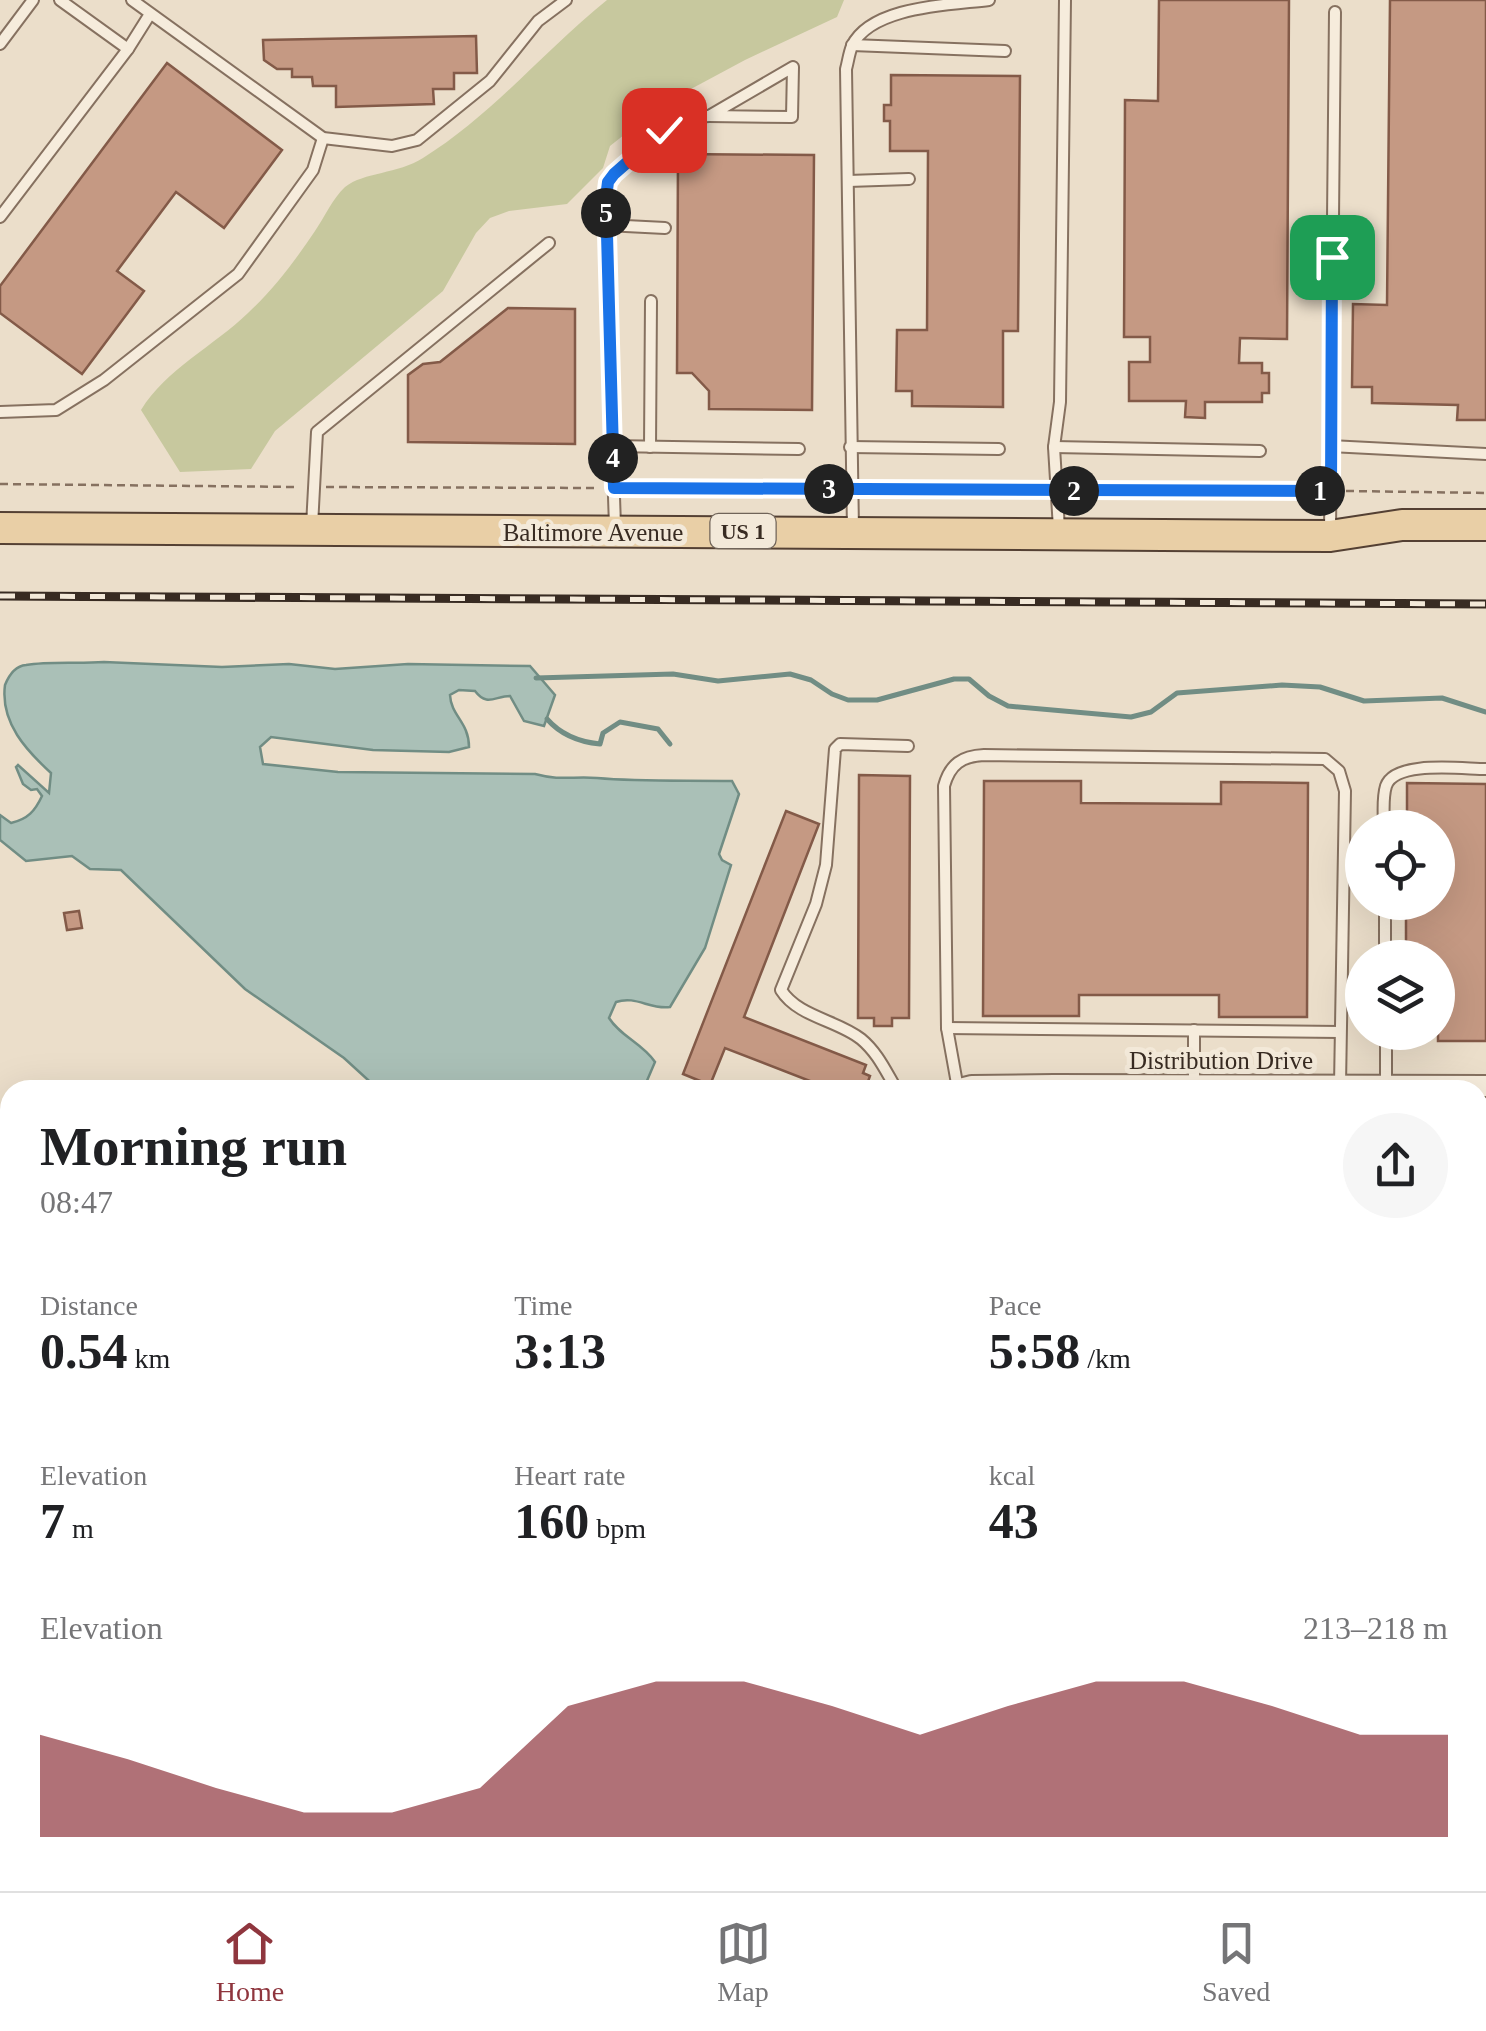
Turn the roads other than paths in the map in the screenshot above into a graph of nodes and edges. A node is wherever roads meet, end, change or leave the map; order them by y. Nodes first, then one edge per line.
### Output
1 (32, 0) edge
2 (60, 0) edge
3 (132, 0) edge
4 (566, 0) edge
5 (989, 0) edge
6 (1065, 0) edge
7 (926, 4) edge
8 (1335, 12) dead end
9 (150, 14) junction
10 (0, 44) edge
11 (852, 45) junction
12 (128, 49) junction
13 (1006, 50) dead end
14 (710, 116) junction
15 (322, 138) junction
16 (909, 179) dead end
17 (848, 181) junction
18 (0, 217) edge
19 (606, 225) junction
20 (665, 228) dead end
21 (550, 243) dead end
22 (651, 301) dead end
23 (0, 412) edge
24 (612, 446) junction
25 (1330, 446) junction
26 (650, 447) junction
27 (850, 447) junction
28 (1054, 447) junction
29 (799, 449) dead end
30 (1000, 449) dead end
31 (1260, 451) dead end
32 (1486, 454) edge
33 (1486, 525) edge
34 (0, 528) edge
35 (312, 531) junction
36 (853, 531) junction
37 (615, 532) junction
38 (1059, 535) junction
39 (1330, 536) junction
40 (908, 746) dead end
41 (1486, 769) edge
42 (1385, 810) edge
43 (946, 1028) junction
44 (1194, 1030) junction
45 (1340, 1032) junction
46 (1389, 1050) edge
47 (892, 1080) edge
48 (955, 1080) edge
49 (1194, 1080) edge
50 (1340, 1080) edge
51 (1393, 1080) edge

1 - 10 lane
2 - 12 lane
3 - 9 lane
4 - 15 lane
5 - 7 lane
6 - 28 lane
7 - 11 lane
8 - 25 lane
9 - 12 lane
9 - 15 lane
11 - 13 lane
11 - 17 lane
12 - 18 lane
14 - 14 lane
14 - 19 lane
15 - 23 lane
16 - 17 lane
17 - 27 lane
19 - 20 lane
19 - 24 lane
21 - 35 lane
22 - 26 lane
24 - 26 lane
24 - 37 lane
25 - 32 lane
25 - 39 lane
26 - 29 lane
27 - 30 lane
27 - 36 lane
28 - 31 lane
28 - 38 lane
33 - 39 main road, Baltimore Avenue / US 1
34 - 35 main road, Baltimore Avenue / US 1
35 - 37 main road, Baltimore Avenue / US 1
36 - 37 main road, Baltimore Avenue / US 1
36 - 38 main road, Baltimore Avenue / US 1
38 - 39 main road, Baltimore Avenue / US 1
40 - 47 lane
41 - 42 lane
43 - 44 lane
43 - 45 lane
43 - 48 lane
44 - 45 lane
44 - 49 lane
45 - 50 lane
46 - 51 lane

